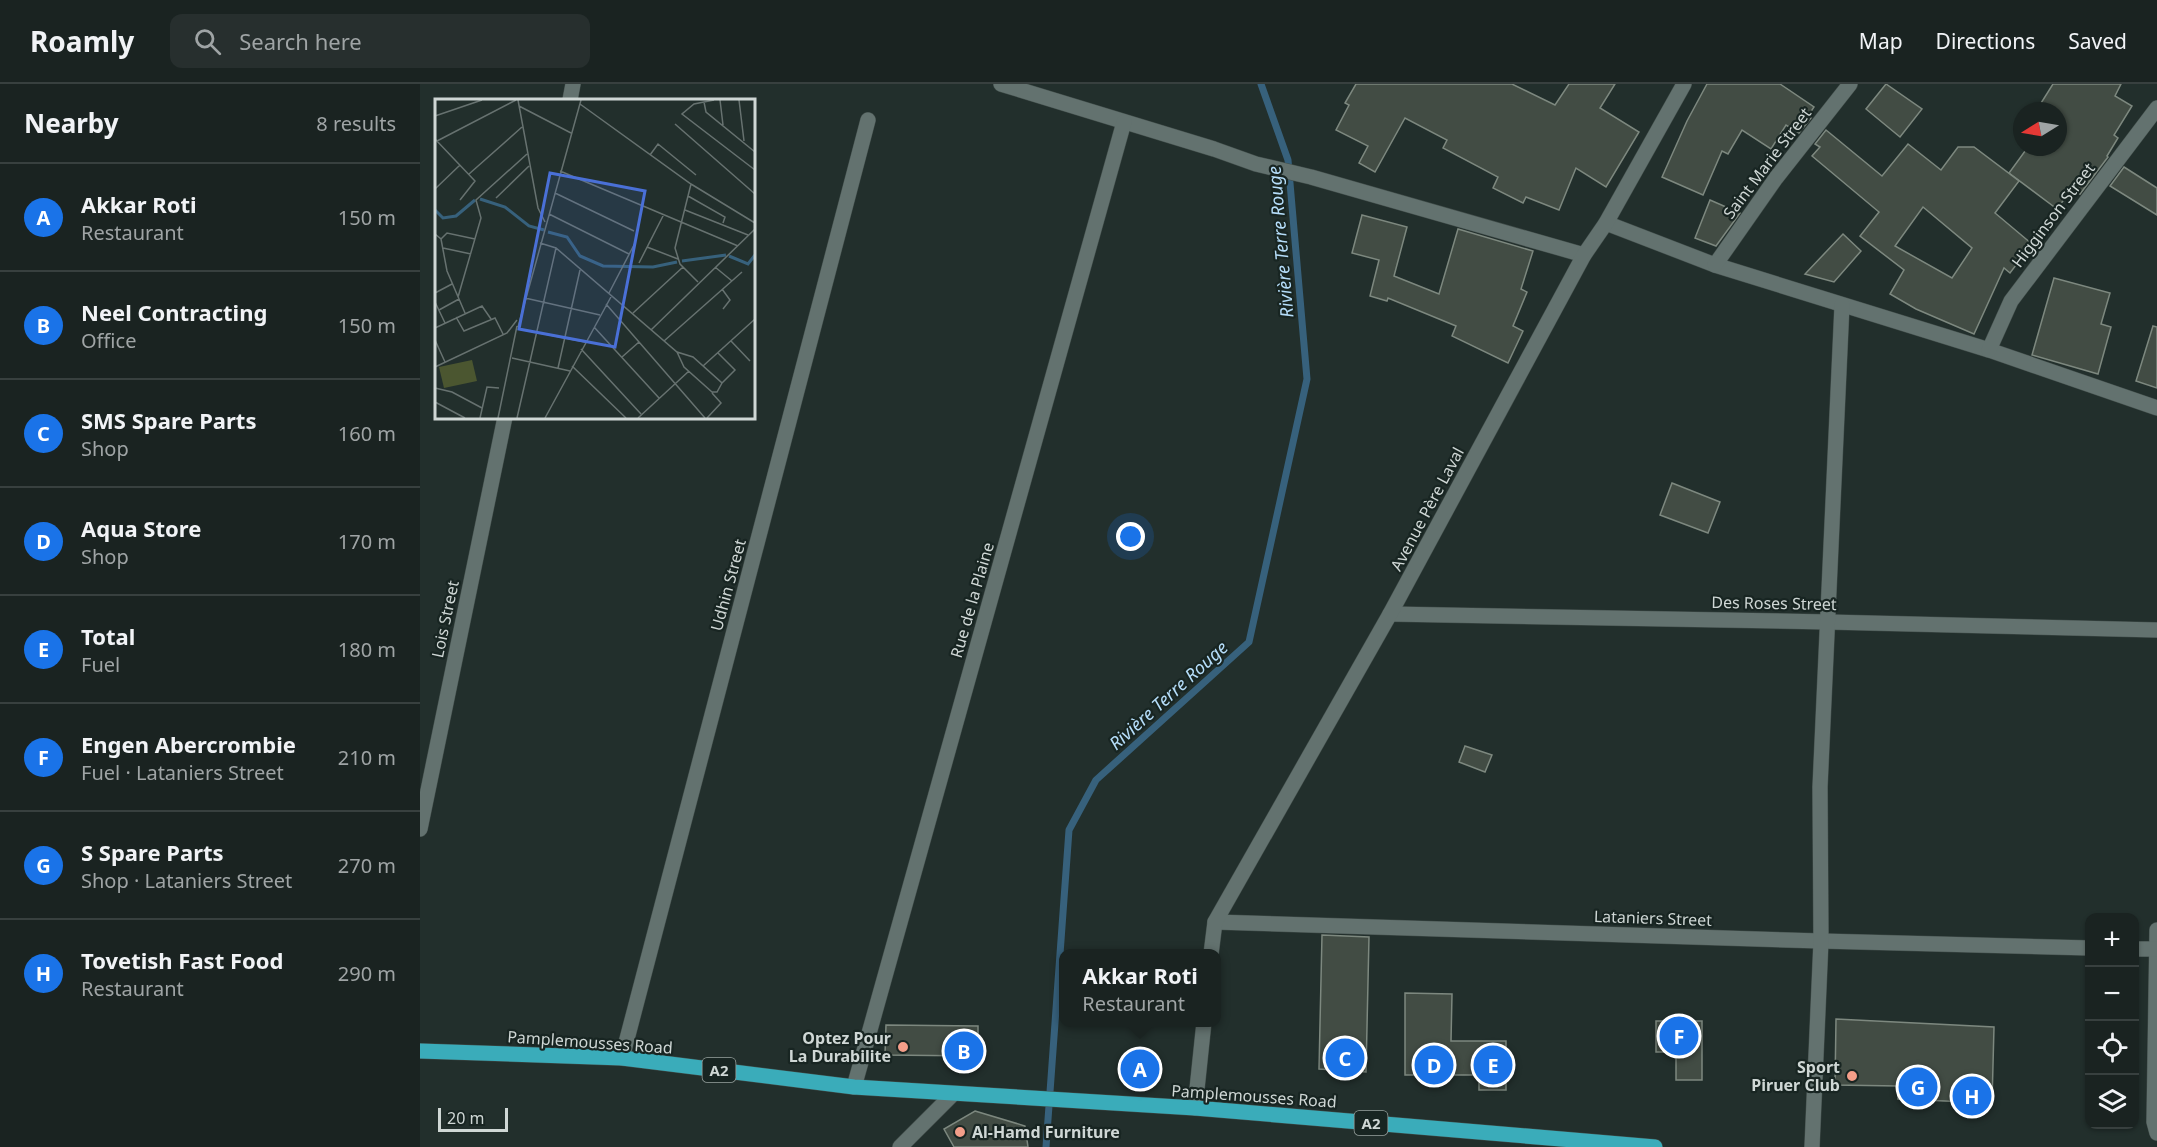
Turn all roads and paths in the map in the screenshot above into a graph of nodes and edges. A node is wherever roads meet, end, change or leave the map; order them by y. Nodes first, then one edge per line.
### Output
1 (573, 84) edge
2 (1001, 84) edge
3 (1684, 84) edge
4 (1850, 84) edge
5 (570, 99) edge
6 (2157, 108) edge
7 (868, 120) dead end
8 (1124, 122) junction
9 (1605, 223) junction
10 (1584, 255) junction
11 (1715, 265) junction
12 (1842, 305) junction
13 (1989, 350) junction
14 (2157, 408) edge
15 (505, 418) edge
16 (1390, 614) junction
17 (1828, 622) junction
18 (2157, 630) edge
19 (420, 829) edge
20 (1215, 922) junction
21 (2157, 930) edge
22 (1821, 941) junction
23 (2085, 948) edge
24 (1212, 949) edge
25 (2139, 949) edge
26 (2157, 949) edge
27 (1204, 1027) edge
28 (420, 1051) edge
29 (622, 1058) junction
30 (854, 1087) junction
31 (953, 1094) junction
32 (1195, 1108) junction
33 (2157, 1133) edge
34 (900, 1147) edge
35 (1654, 1147) edge
36 (1812, 1147) edge

1 - 5 street
2 - 8 street
3 - 9 street, Avenue Père Laval
4 - 11 street, Saint Marie Street
6 - 13 street, Higginson Street
7 - 29 street, Udhin Street
8 - 10 street
8 - 30 street, Rue de la Plaine
9 - 10 street, Avenue Père Laval
9 - 11 street
10 - 16 street, Avenue Père Laval
11 - 12 street
12 - 13 street
12 - 17 street
13 - 14 street
15 - 19 street, Lois Street
16 - 17 street, Des Roses Street
16 - 20 street, Avenue Père Laval
17 - 18 street, Des Roses Street
17 - 22 street
20 - 22 street, Lataniers Street
20 - 24 street, Avenue Père Laval
21 - 26 street
22 - 23 street, Lataniers Street
22 - 36 street
25 - 26 street
26 - 33 street
27 - 32 street
28 - 29 main road, Pamplemousses Road / A2
29 - 30 main road, Pamplemousses Road / A2
30 - 31 main road, Pamplemousses Road / A2
31 - 32 main road, Pamplemousses Road / A2
31 - 34 street
32 - 35 main road, Pamplemousses Road / A2

